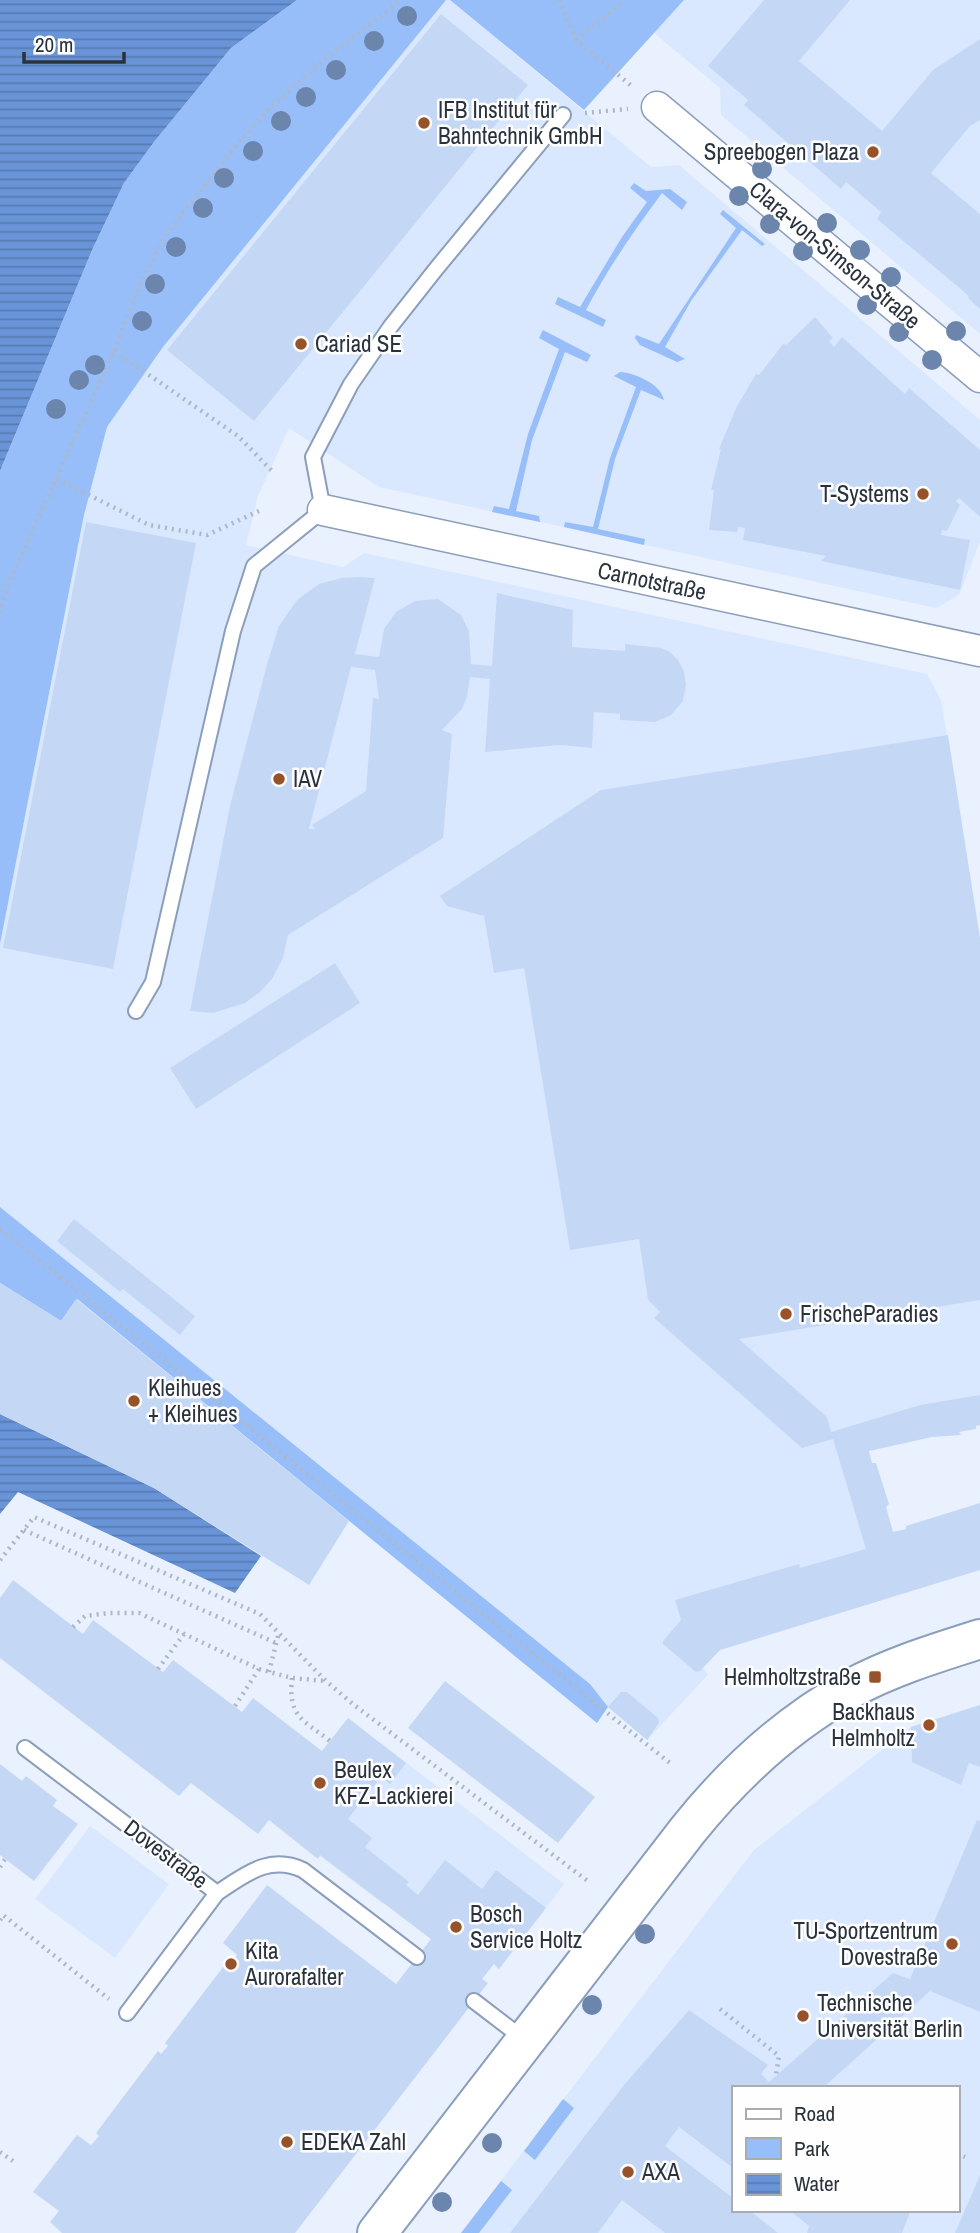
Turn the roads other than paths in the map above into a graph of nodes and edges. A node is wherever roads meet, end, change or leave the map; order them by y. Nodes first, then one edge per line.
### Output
1 (657, 107) road end
2 (564, 115) road end
3 (980, 377) edge
4 (323, 510) junction
5 (980, 651) edge
6 (135, 1011) dead end
7 (980, 1639) edge
8 (25, 1748) dead end
9 (217, 1893) junction
10 (417, 1957) dead end
11 (474, 2001) dead end
12 (127, 2013) road end
13 (526, 2041) junction
14 (377, 2233) edge

1 - 3 street, Clara-von-Simson-Straße
2 - 4 lane
4 - 5 street, Carnotstraße
4 - 6 lane
7 - 13 street
8 - 9 lane, Dovestraße
9 - 10 lane, Dovestraße
9 - 12 lane
11 - 13 lane
13 - 14 street

